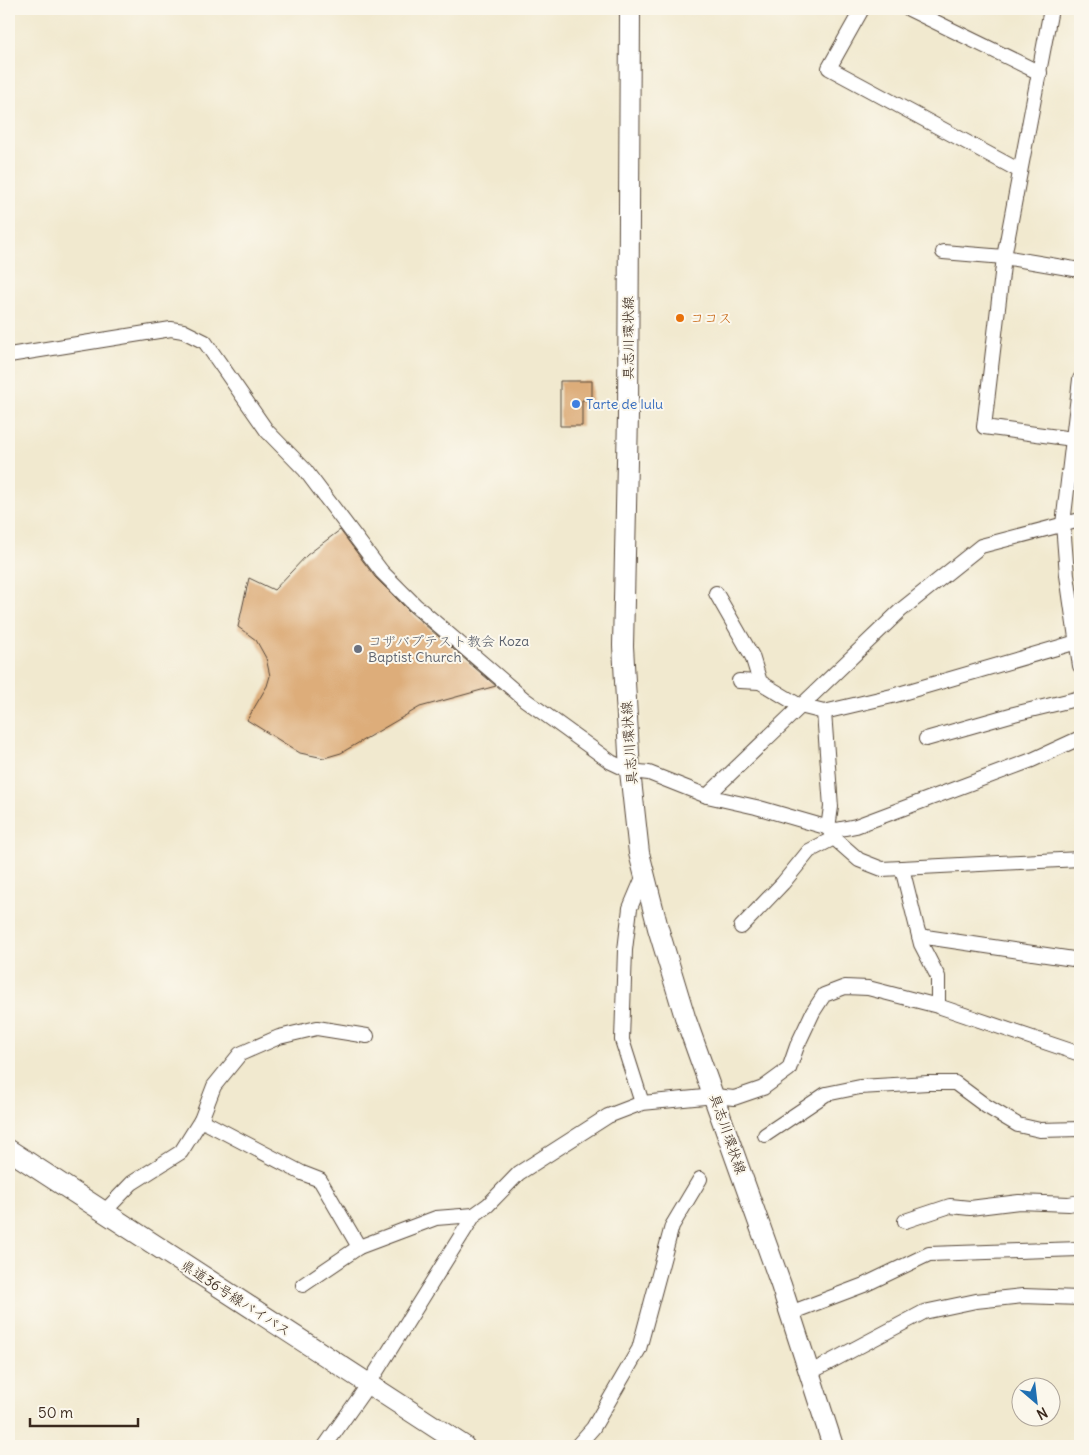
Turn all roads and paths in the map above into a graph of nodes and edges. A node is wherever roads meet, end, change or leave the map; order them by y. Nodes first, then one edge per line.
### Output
1 (630, 9) edge
2 (862, 9) edge
3 (909, 9) edge
4 (1051, 9) edge
5 (1040, 73) junction
6 (1020, 171) junction
7 (943, 252) dead end
8 (1004, 258) junction
9 (1080, 270) edge
10 (9, 355) edge
11 (1080, 379) edge
12 (1073, 439) junction
13 (1080, 520) edge
14 (1063, 524) junction
15 (716, 593) dead end
16 (1077, 642) junction
17 (1080, 666) edge
18 (739, 681) dead end
19 (760, 682) junction
20 (1080, 698) edge
21 (800, 706) junction
22 (824, 712) junction
23 (1080, 738) edge
24 (926, 739) dead end
25 (630, 770) junction
26 (707, 796) junction
27 (831, 833) junction
28 (1080, 859) edge
29 (902, 868) junction
30 (644, 875) junction
31 (741, 927) dead end
32 (919, 936) junction
33 (1080, 960) edge
34 (938, 1006) junction
35 (367, 1036) dead end
36 (1080, 1054) edge
37 (715, 1096) junction
38 (642, 1102) junction
39 (201, 1120) junction
40 (1080, 1129) edge
41 (765, 1135) dead end
42 (9, 1150) edge
43 (700, 1179) dead end
44 (1080, 1202) edge
45 (104, 1212) junction
46 (474, 1215) junction
47 (905, 1221) dead end
48 (359, 1246) junction
49 (1080, 1249) edge
50 (303, 1285) dead end
51 (1080, 1298) edge
52 (790, 1313) junction
53 (809, 1372) junction
54 (368, 1385) junction
55 (325, 1446) edge
56 (464, 1446) edge
57 (577, 1446) edge
58 (832, 1446) edge

1 - 25 main road, 具志川環状線
2 - 6 street
3 - 5 street
4 - 5 street
5 - 6 street
6 - 8 street
7 - 8 street
8 - 9 street
8 - 12 street
10 - 25 street
11 - 12 street
12 - 14 street
13 - 14 street
14 - 16 street
14 - 21 street
15 - 19 street
16 - 17 street
16 - 22 street
18 - 19 street
19 - 21 street
20 - 24 street
21 - 22 street
21 - 26 street
22 - 27 street
23 - 27 street
25 - 26 street
25 - 30 main road, 具志川環状線
26 - 27 street
27 - 29 street
27 - 31 street
28 - 29 street
29 - 32 street
30 - 37 main road, 具志川環状線
30 - 38 street
32 - 33 street
32 - 34 street
34 - 36 street
34 - 37 street
35 - 39 street
37 - 38 street
37 - 52 main road, 具志川環状線
38 - 46 street
39 - 45 street
39 - 48 street
40 - 41 street
42 - 45 main road, 県道36号線バイパス
43 - 57 street
44 - 47 street
45 - 54 main road, 県道36号線バイパス
46 - 48 street
46 - 54 street
48 - 50 street
49 - 52 street
51 - 53 street
52 - 53 main road, 具志川環状線
53 - 58 main road, 具志川環状線
54 - 55 street
54 - 56 main road, 県道36号線バイパス

